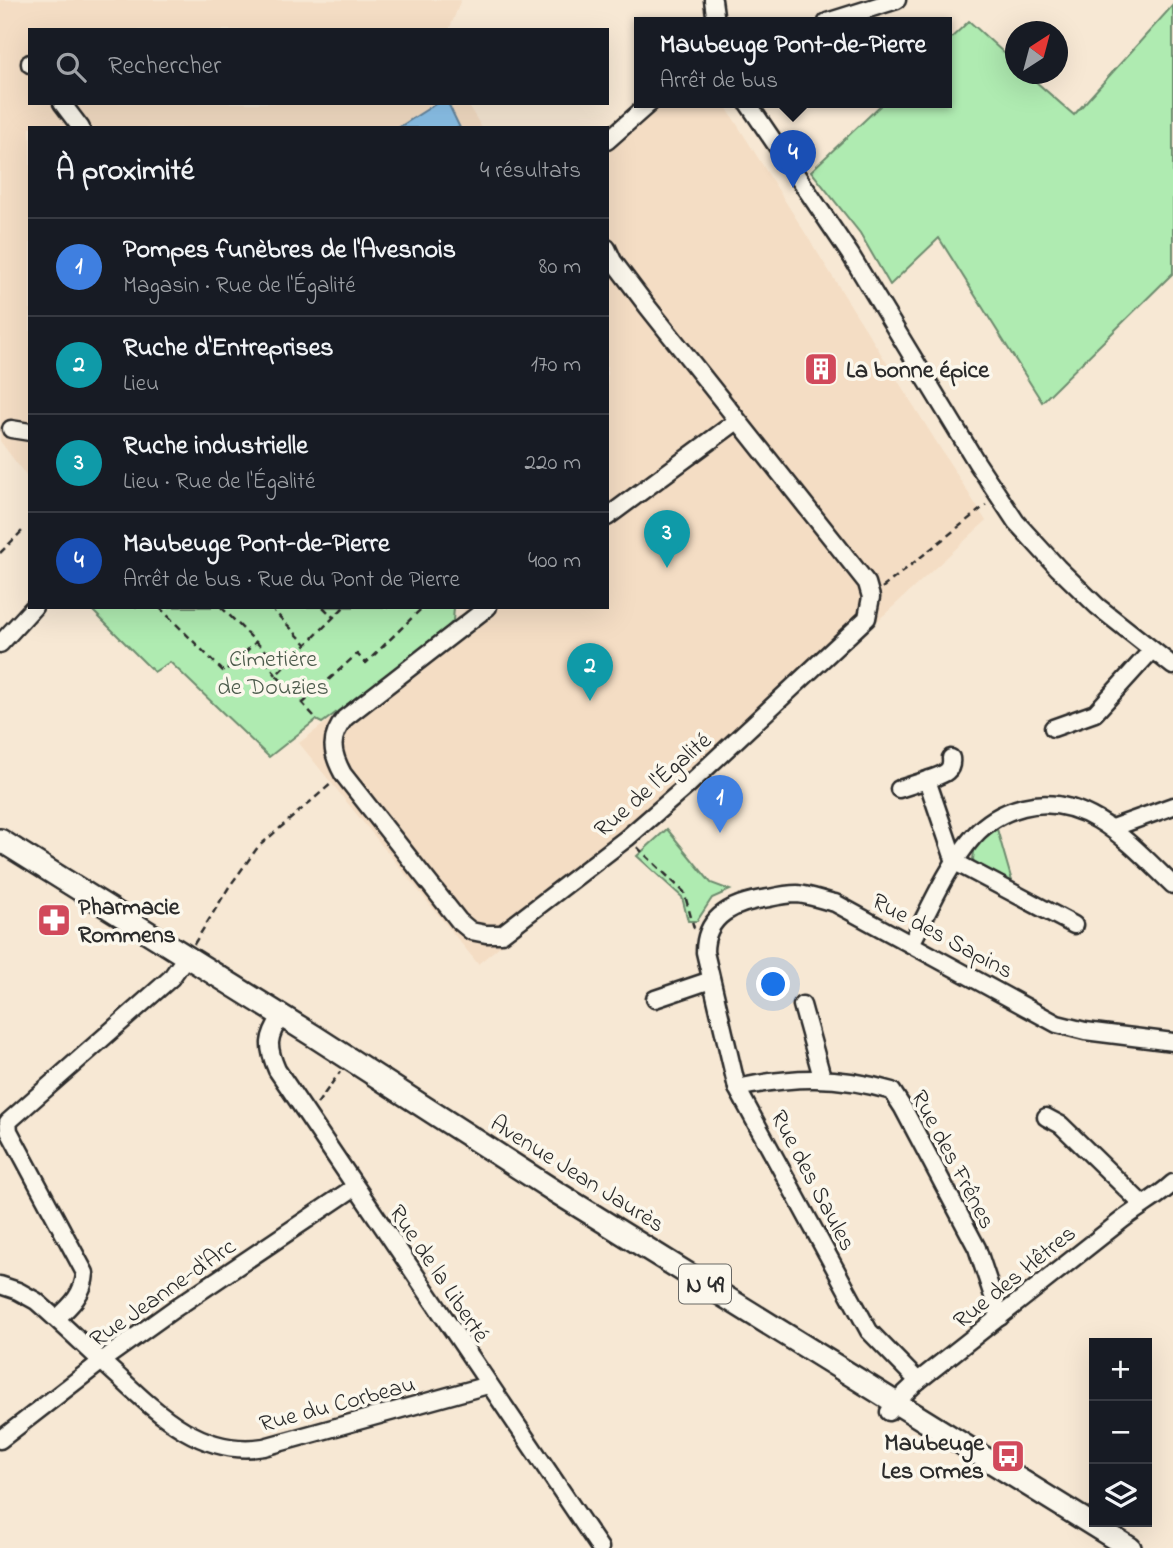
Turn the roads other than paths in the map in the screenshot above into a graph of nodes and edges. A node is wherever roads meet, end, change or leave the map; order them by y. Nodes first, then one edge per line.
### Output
1 (897, 0) edge
2 (843, 17) edge
3 (64, 105) edge
4 (644, 108) edge
5 (751, 108) edge
6 (79, 126) edge
7 (609, 139) edge
8 (609, 258) edge
9 (737, 421) junction
10 (11, 429) dead end
11 (28, 432) edge
12 (609, 516) edge
13 (32, 609) edge
14 (479, 610) edge
15 (0, 644) edge
16 (1152, 650) junction
17 (1173, 666) edge
18 (1053, 728) dead end
19 (951, 758) dead end
20 (927, 780) junction
21 (899, 789) dead end
22 (1173, 806) edge
23 (1112, 828) junction
24 (0, 840) edge
25 (0, 856) edge
26 (955, 862) junction
27 (1173, 885) edge
28 (1074, 925) dead end
29 (706, 937) joint
30 (911, 944) junction
31 (183, 962) junction
32 (711, 980) junction
33 (655, 999) dead end
34 (802, 1005) dead end
35 (278, 1022) junction
36 (1173, 1042) edge
37 (822, 1077) junction
38 (737, 1088) junction
39 (1046, 1117) dead end
40 (4, 1126) edge
41 (355, 1188) junction
42 (1169, 1192) edge
43 (1142, 1204) junction
44 (0, 1285) edge
45 (1000, 1317) junction
46 (57, 1318) junction
47 (102, 1362) junction
48 (918, 1381) junction
49 (488, 1385) junction
50 (892, 1407) junction
51 (0, 1440) edge
52 (600, 1548) edge
53 (1106, 1548) edge
54 (1130, 1548) edge

1 - 2 street
3 - 6 street
4 - 7 street
5 - 16 street
8 - 9 street
9 - 12 street
9 - 14 street, Rue de l'Égalité
10 - 11 street
13 - 15 street
16 - 17 street
16 - 18 street
19 - 20 street
20 - 21 street
20 - 26 street
22 - 23 street
23 - 26 street
23 - 27 street
24 - 31 main road, Avenue Jean Jaurès / N 49
25 - 31 main road, Avenue Jean Jaurès / N 49
26 - 28 street
26 - 30 street
29 - 30 street, Rue des Sapins
29 - 32 street, Rue des Saules
30 - 36 street, Rue des Sapins
31 - 35 main road, Avenue Jean Jaurès / N 49
31 - 40 street
32 - 33 street
32 - 38 street, Rue des Saules
34 - 37 street
35 - 41 street, Rue de la Liberté
35 - 50 main road, Avenue Jean Jaurès / N 49
35 - 50 main road, Avenue Jean Jaurès / N 49
37 - 38 street, Rue des Frênes
37 - 45 street, Rue des Frênes
38 - 48 street, Rue des Saules
39 - 43 street
40 - 46 street
41 - 47 street, Rue Jeanne-d'Arc
41 - 49 street, Rue de la Liberté
42 - 43 street, Rue des Hêtres
43 - 45 street, Rue des Hêtres
44 - 46 street, Rue du Corbeau
45 - 48 street, Rue des Hêtres
46 - 47 street, Rue du Corbeau
47 - 49 street, Rue du Corbeau
47 - 51 street, Rue Jeanne-d'Arc
48 - 50 street, Rue des Hêtres
49 - 52 street, Rue de la Liberté
50 - 53 main road, Avenue Jean Jaurès / N 49
50 - 54 main road, Avenue Jean Jaurès / N 49

